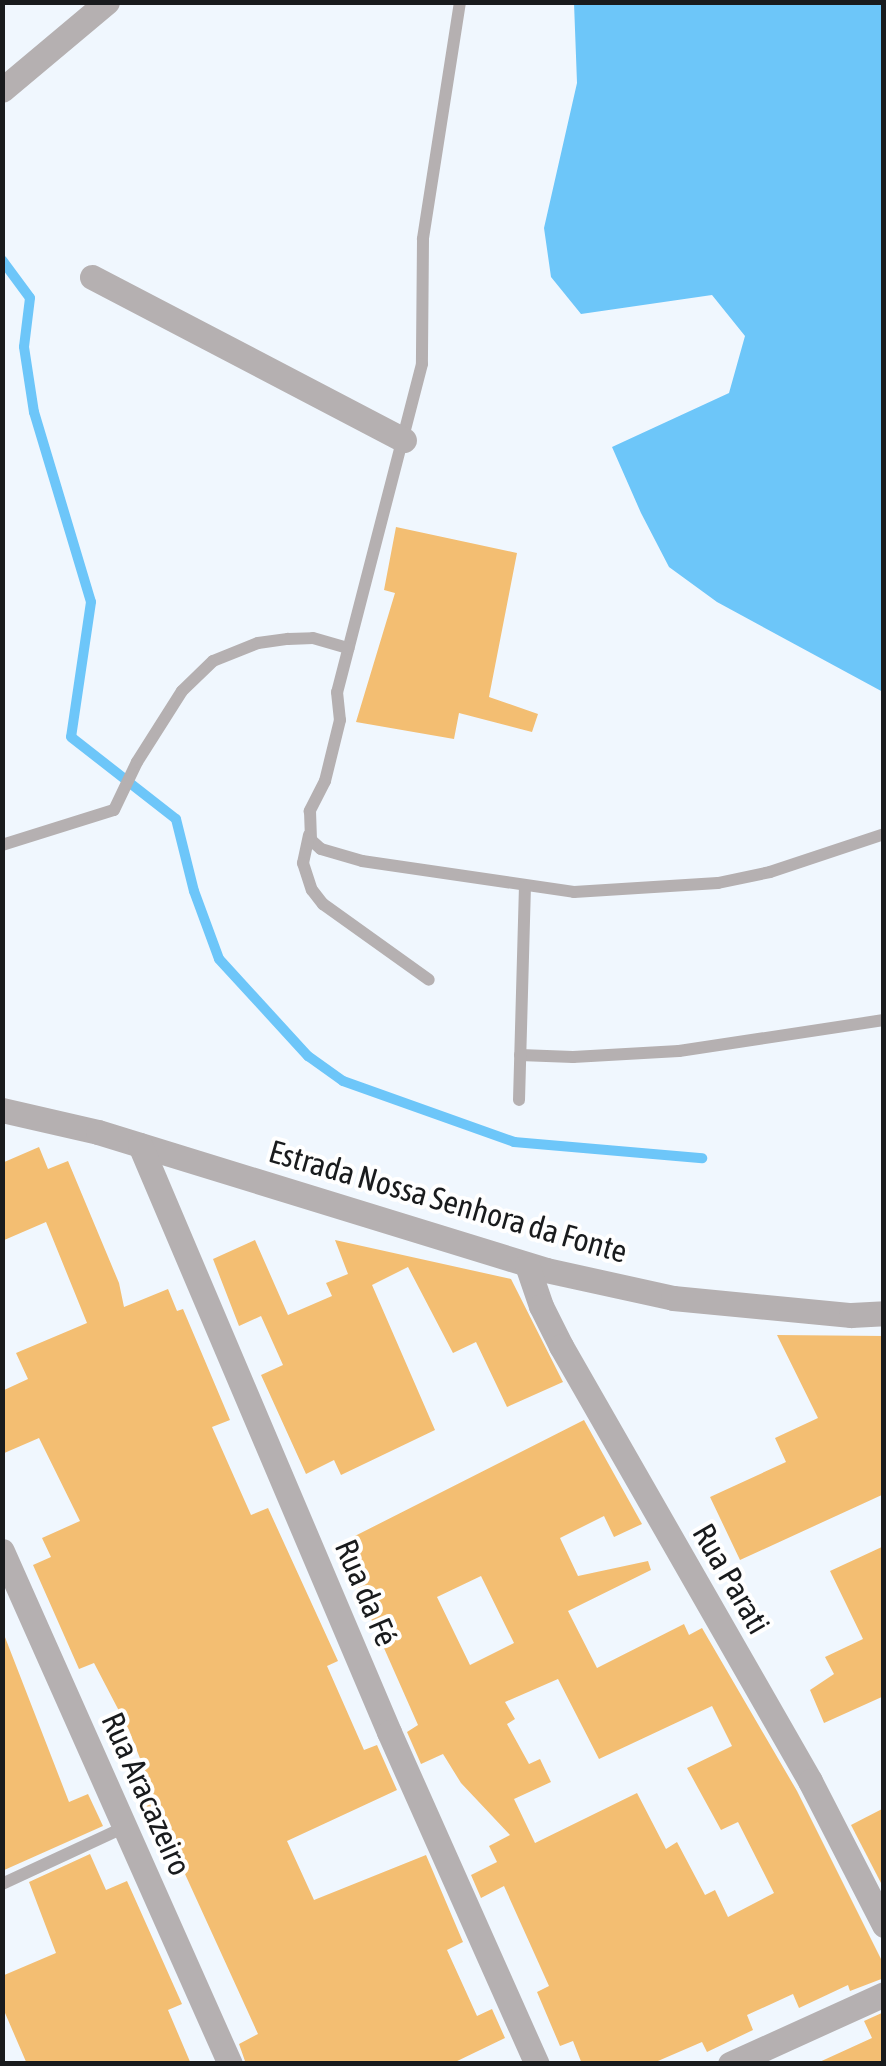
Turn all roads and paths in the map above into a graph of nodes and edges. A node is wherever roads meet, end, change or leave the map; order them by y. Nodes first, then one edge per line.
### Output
1 (107, 2) edge
2 (460, 2) edge
3 (2, 90) edge
4 (92, 277) dead end
5 (404, 440) junction
6 (349, 648) junction
7 (884, 834) edge
8 (309, 836) junction
9 (2, 845) edge
10 (525, 886) junction
11 (429, 980) dead end
12 (884, 1020) edge
13 (520, 1054) junction
14 (519, 1100) dead end
15 (2, 1110) edge
16 (140, 1145) junction
17 (528, 1264) junction
18 (884, 1312) edge
19 (2, 1551) edge
20 (125, 1827) junction
21 (2, 1884) edge
22 (884, 1925) edge
23 (884, 1994) edge
24 (230, 2064) edge
25 (537, 2064) edge
26 (730, 2064) edge

1 - 3 street
2 - 5 lane
4 - 5 street
5 - 6 lane
6 - 8 lane
6 - 9 lane
7 - 10 lane
8 - 10 lane
8 - 11 lane
10 - 13 lane
12 - 13 lane
13 - 14 lane
15 - 16 street, Estrada Nossa Senhora da Fonte
16 - 17 street, Estrada Nossa Senhora da Fonte
16 - 25 street, Rua da Fé
17 - 18 street, Estrada Nossa Senhora da Fonte
17 - 22 street, Rua Parati
19 - 20 street, Rua Aracazeiro
20 - 21 lane
20 - 24 street, Rua Aracazeiro
23 - 26 street

